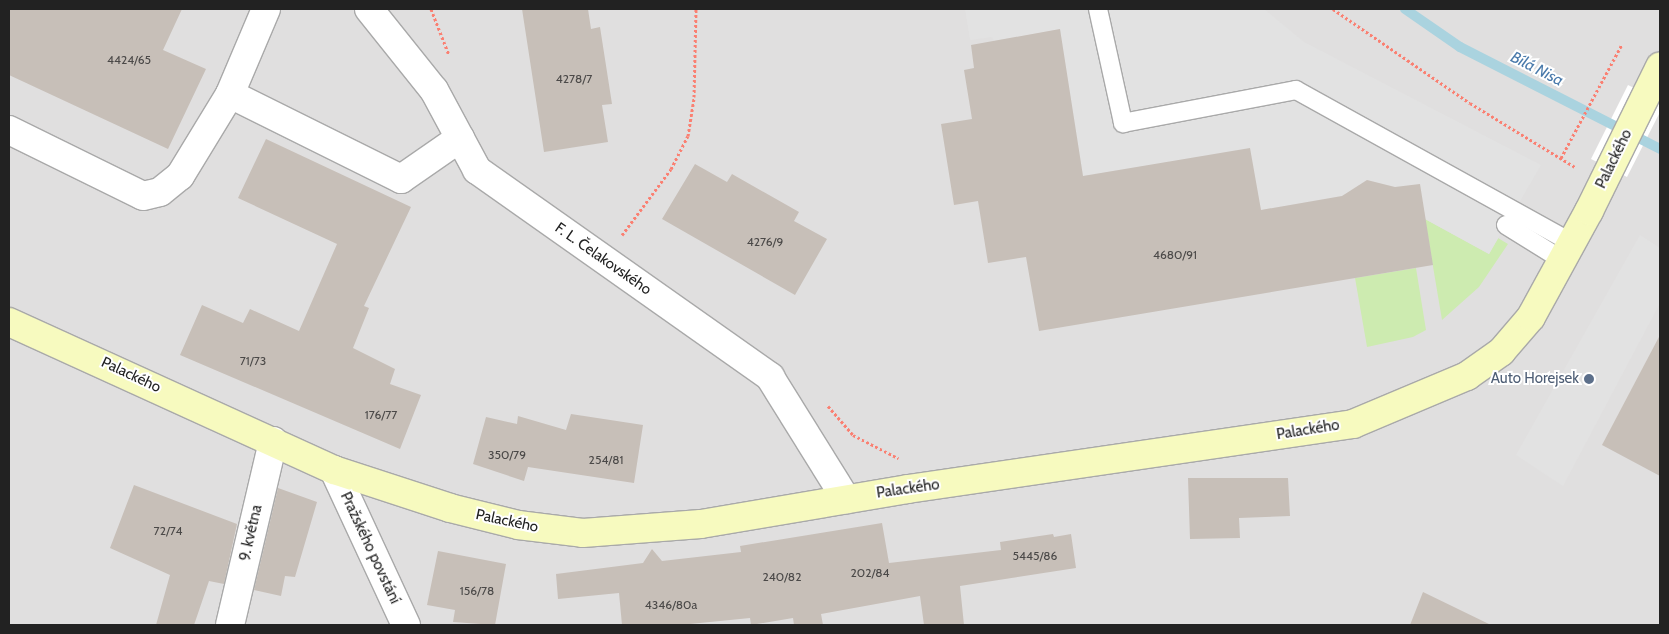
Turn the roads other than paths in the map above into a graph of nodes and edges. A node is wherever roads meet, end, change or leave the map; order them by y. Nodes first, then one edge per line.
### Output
1 (266, 9) edge
2 (370, 9) edge
3 (1098, 9) edge
4 (1660, 67) edge
5 (230, 94) junction
6 (9, 130) edge
7 (460, 138) junction
8 (1506, 225) dead end
9 (1567, 251) junction
10 (9, 322) edge
11 (273, 441) junction
12 (334, 470) junction
13 (846, 499) junction
14 (230, 625) edge
15 (406, 625) edge

1 - 5 street
2 - 7 street, F. L. Čelakovského
3 - 9 lane
4 - 9 street, Palackého
5 - 6 street
5 - 7 street
7 - 13 street, F. L. Čelakovského
8 - 9 lane
9 - 13 street, Palackého
10 - 11 street, Palackého
11 - 12 street, Palackého
11 - 14 street, 9. května
12 - 13 street, Palackého
12 - 15 street, Pražského povstání

